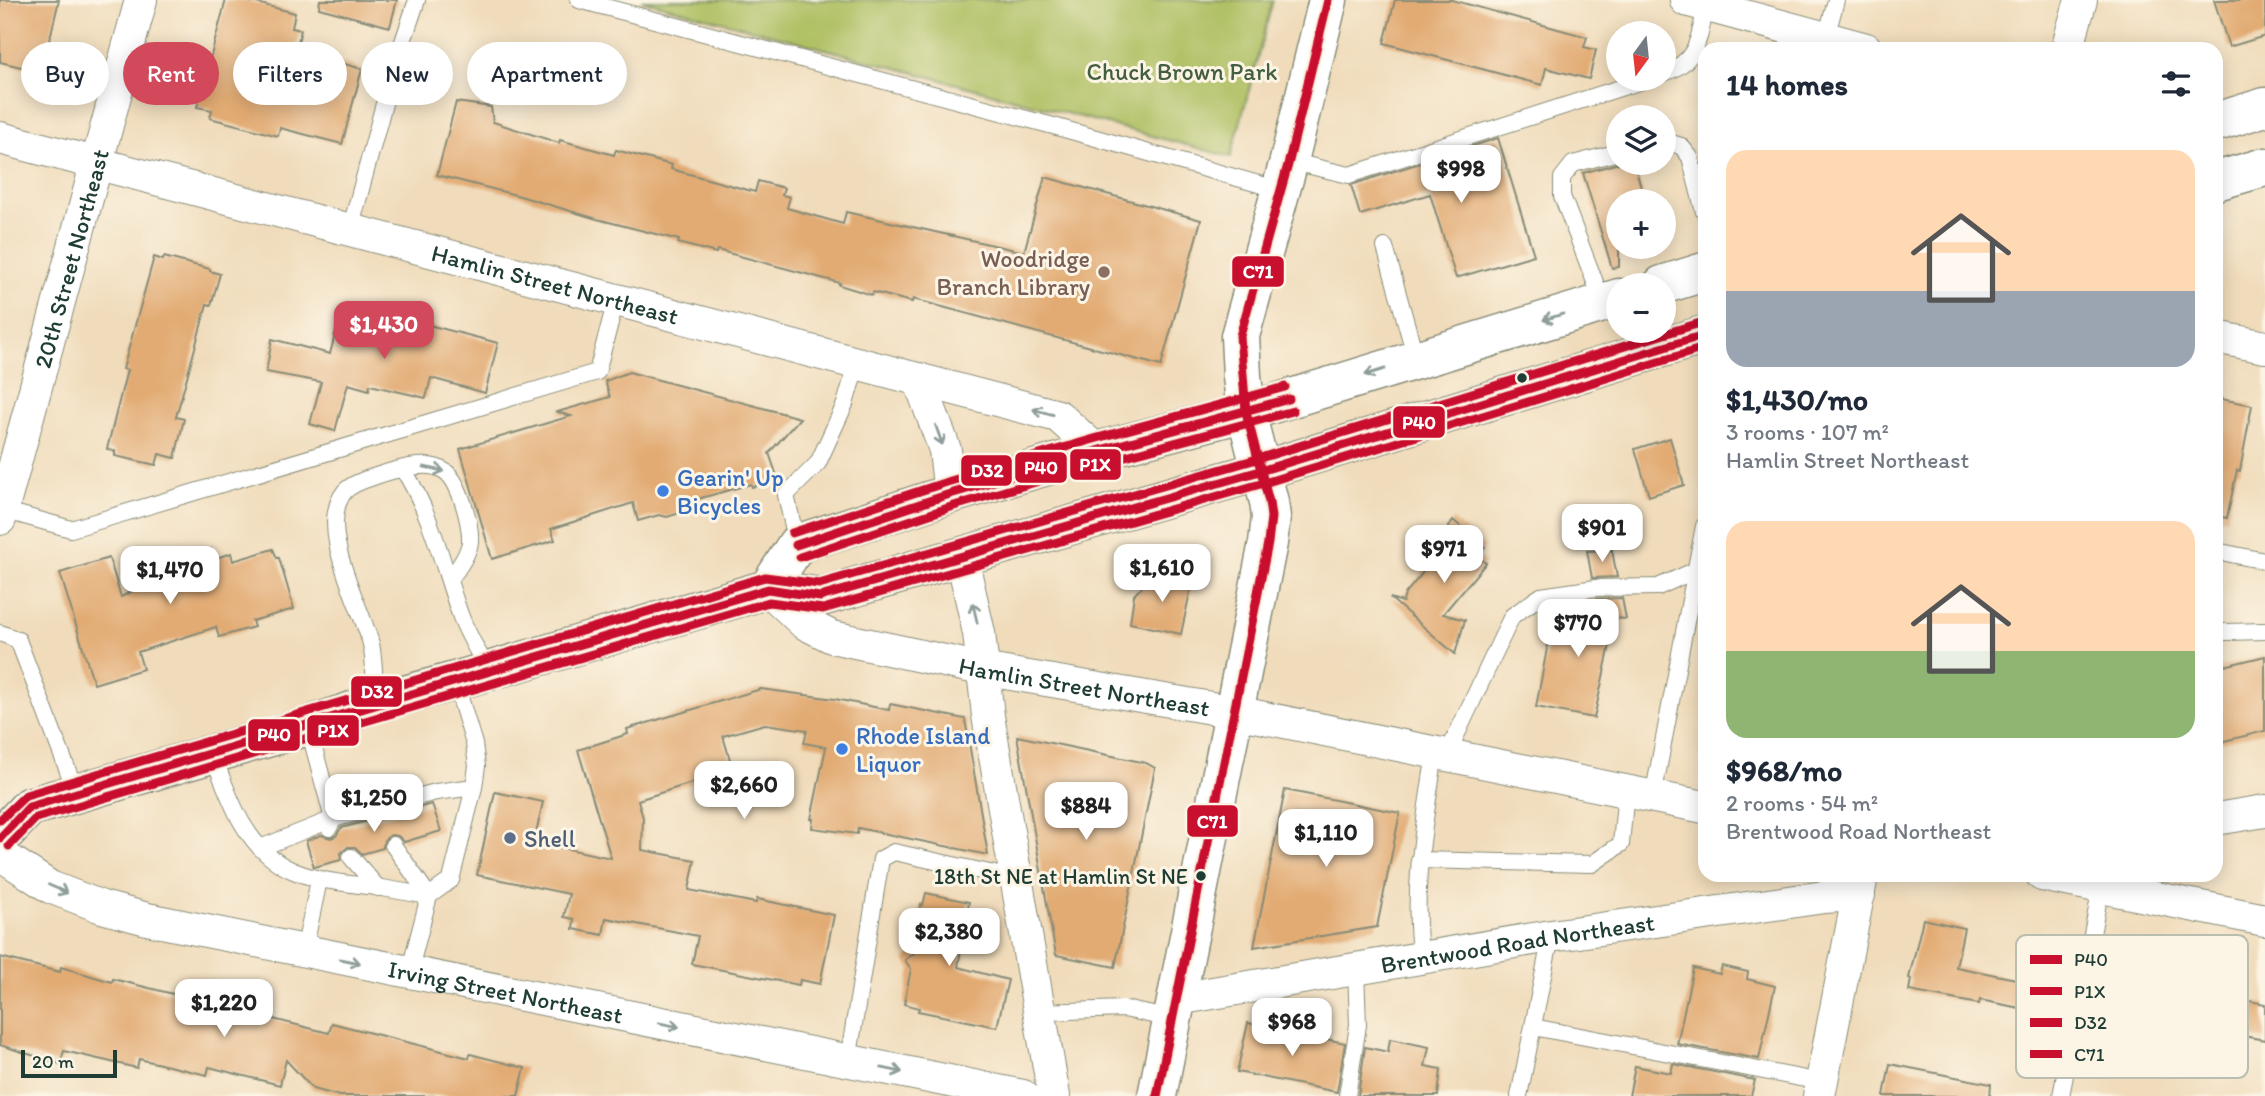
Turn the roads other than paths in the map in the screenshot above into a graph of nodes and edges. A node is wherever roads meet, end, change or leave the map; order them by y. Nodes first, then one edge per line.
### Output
1 (141, 0) edge
2 (417, 0) edge
3 (579, 0) edge
4 (1328, 0) edge
5 (1836, 0) edge
6 (2081, 0) edge
7 (1696, 3) edge
8 (1826, 38) junction
9 (1841, 42) edge
10 (2069, 42) edge
11 (1676, 68) edge
12 (1611, 91) edge
13 (2265, 107) edge
14 (2223, 120) edge
15 (0, 138) edge
16 (1676, 145) edge
17 (1606, 155) edge
18 (98, 164) junction
19 (2265, 167) edge
20 (1284, 175) junction
21 (2223, 179) edge
22 (1698, 188) edge
23 (350, 230) junction
24 (1385, 247) dead end
25 (1698, 274) edge
26 (1676, 281) edge
27 (1606, 289) edge
28 (617, 300) junction
29 (1606, 302) edge
30 (1698, 337) edge
31 (2223, 338) edge
32 (2265, 347) edge
33 (1416, 359) junction
34 (857, 363) junction
35 (919, 379) junction
36 (1246, 412) junction
37 (1097, 451) junction
38 (403, 469) junction
39 (1260, 471) junction
40 (950, 494) junction
41 (1, 514) edge
42 (797, 544) junction
43 (2223, 552) edge
44 (962, 558) junction
45 (1698, 559) edge
46 (2265, 561) edge
47 (1696, 570) junction
48 (450, 579) junction
49 (768, 589) junction
50 (2265, 631) edge
51 (2225, 632) dead end
52 (0, 634) edge
53 (982, 669) junction
54 (472, 676) junction
55 (376, 703) junction
56 (1235, 712) junction
57 (308, 726) junction
58 (212, 754) junction
59 (1441, 754) junction
60 (474, 787) junction
61 (76, 792) junction
62 (1639, 794) junction
63 (15, 801) edge
64 (1698, 806) edge
65 (2265, 811) edge
66 (2223, 818) edge
67 (354, 821) dead end
68 (331, 824) junction
69 (0, 838) edge
70 (393, 845) dead end
71 (260, 848) junction
72 (0, 854) edge
73 (351, 857) dead end
74 (1419, 860) junction
75 (1017, 879) junction
76 (319, 880) junction
77 (2103, 882) edge
78 (2116, 882) edge
79 (1861, 885) edge
80 (378, 887) junction
81 (429, 896) junction
82 (2265, 920) edge
83 (2093, 935) edge
84 (1551, 936) junction
85 (304, 951) junction
86 (1421, 958) junction
87 (1356, 969) junction
88 (410, 973) junction
89 (1174, 1009) junction
90 (1040, 1012) junction
91 (1533, 1027) junction
92 (848, 1061) junction
93 (2065, 1078) edge
94 (1820, 1089) edge
95 (1023, 1096) edge
96 (1054, 1096) edge
97 (1157, 1096) edge
98 (1347, 1096) edge
99 (1519, 1096) edge
100 (2061, 1096) edge

1 - 18 street, 20th Street Northeast
2 - 23 lane
3 - 20 lane
4 - 20 main road
5 - 8 lane
6 - 10 street
7 - 8 street
7 - 11 lane
8 - 9 street
12 - 20 lane
13 - 14 main road
15 - 18 street, Hamlin Street Northeast
16 - 22 lane
17 - 27 lane
18 - 23 street, Hamlin Street Northeast
18 - 41 street, 20th Street Northeast
19 - 21 main road
20 - 36 main road
23 - 28 street, Hamlin Street Northeast
24 - 33 lane
25 - 26 main road
28 - 34 street, Hamlin Street Northeast
28 - 41 lane
29 -> 33 main road
30 - 39 main road
31 - 32 street
33 -> 36 main road
34 - 35 street, Hamlin Street Northeast
34 - 42 lane
37 -> 35 street, Hamlin Street Northeast
35 -> 40 street
36 - 37 main road
36 - 39 main road
37 - 40 main road
38 - 48 lane
38 -> 48 lane
38 - 55 lane
39 - 44 main road
39 - 56 main road
40 - 42 main road
42 - 49 main road
43 - 46 lane
44 - 49 main road
53 -> 44 street
45 - 47 lane
47 - 59 lane
47 - 62 lane
48 - 54 lane
49 - 53 street, Hamlin Street Northeast
49 - 54 main road
50 - 51 lane
52 - 61 lane
53 - 56 street, Hamlin Street Northeast
53 - 75 street
54 - 55 main road
54 - 60 lane
55 - 57 main road
56 - 59 street, Hamlin Street Northeast
56 - 89 main road
57 - 58 main road
57 - 68 lane
58 - 61 main road
58 - 71 lane
59 - 62 street, Hamlin Street Northeast
59 - 74 lane
60 - 68 lane
60 - 81 lane
61 - 63 main road
62 - 64 street, Hamlin Street Northeast
62 - 74 lane
63 - 69 main road
65 - 66 street
67 - 68 lane
68 - 71 lane
70 - 81 lane
71 - 76 lane
72 -> 85 street, Irving Street Northeast
73 - 80 lane
74 - 86 lane
75 - 90 street
75 - 92 lane
76 - 80 lane
76 - 85 lane
77 - 83 lane
78 - 82 street
79 - 84 street, Brentwood Road Northeast
79 - 94 street
80 - 81 lane
81 - 88 lane
84 - 86 street, Brentwood Road Northeast
84 - 91 lane
85 -> 88 street, Irving Street Northeast
86 - 87 street, Brentwood Road Northeast
87 - 89 street, Brentwood Road Northeast
87 - 98 lane
88 -> 92 street, Irving Street Northeast
89 - 90 lane
89 - 97 main road
90 - 96 street
91 - 94 lane
91 - 99 lane
92 -> 95 street, Irving Street Northeast
93 - 100 lane

